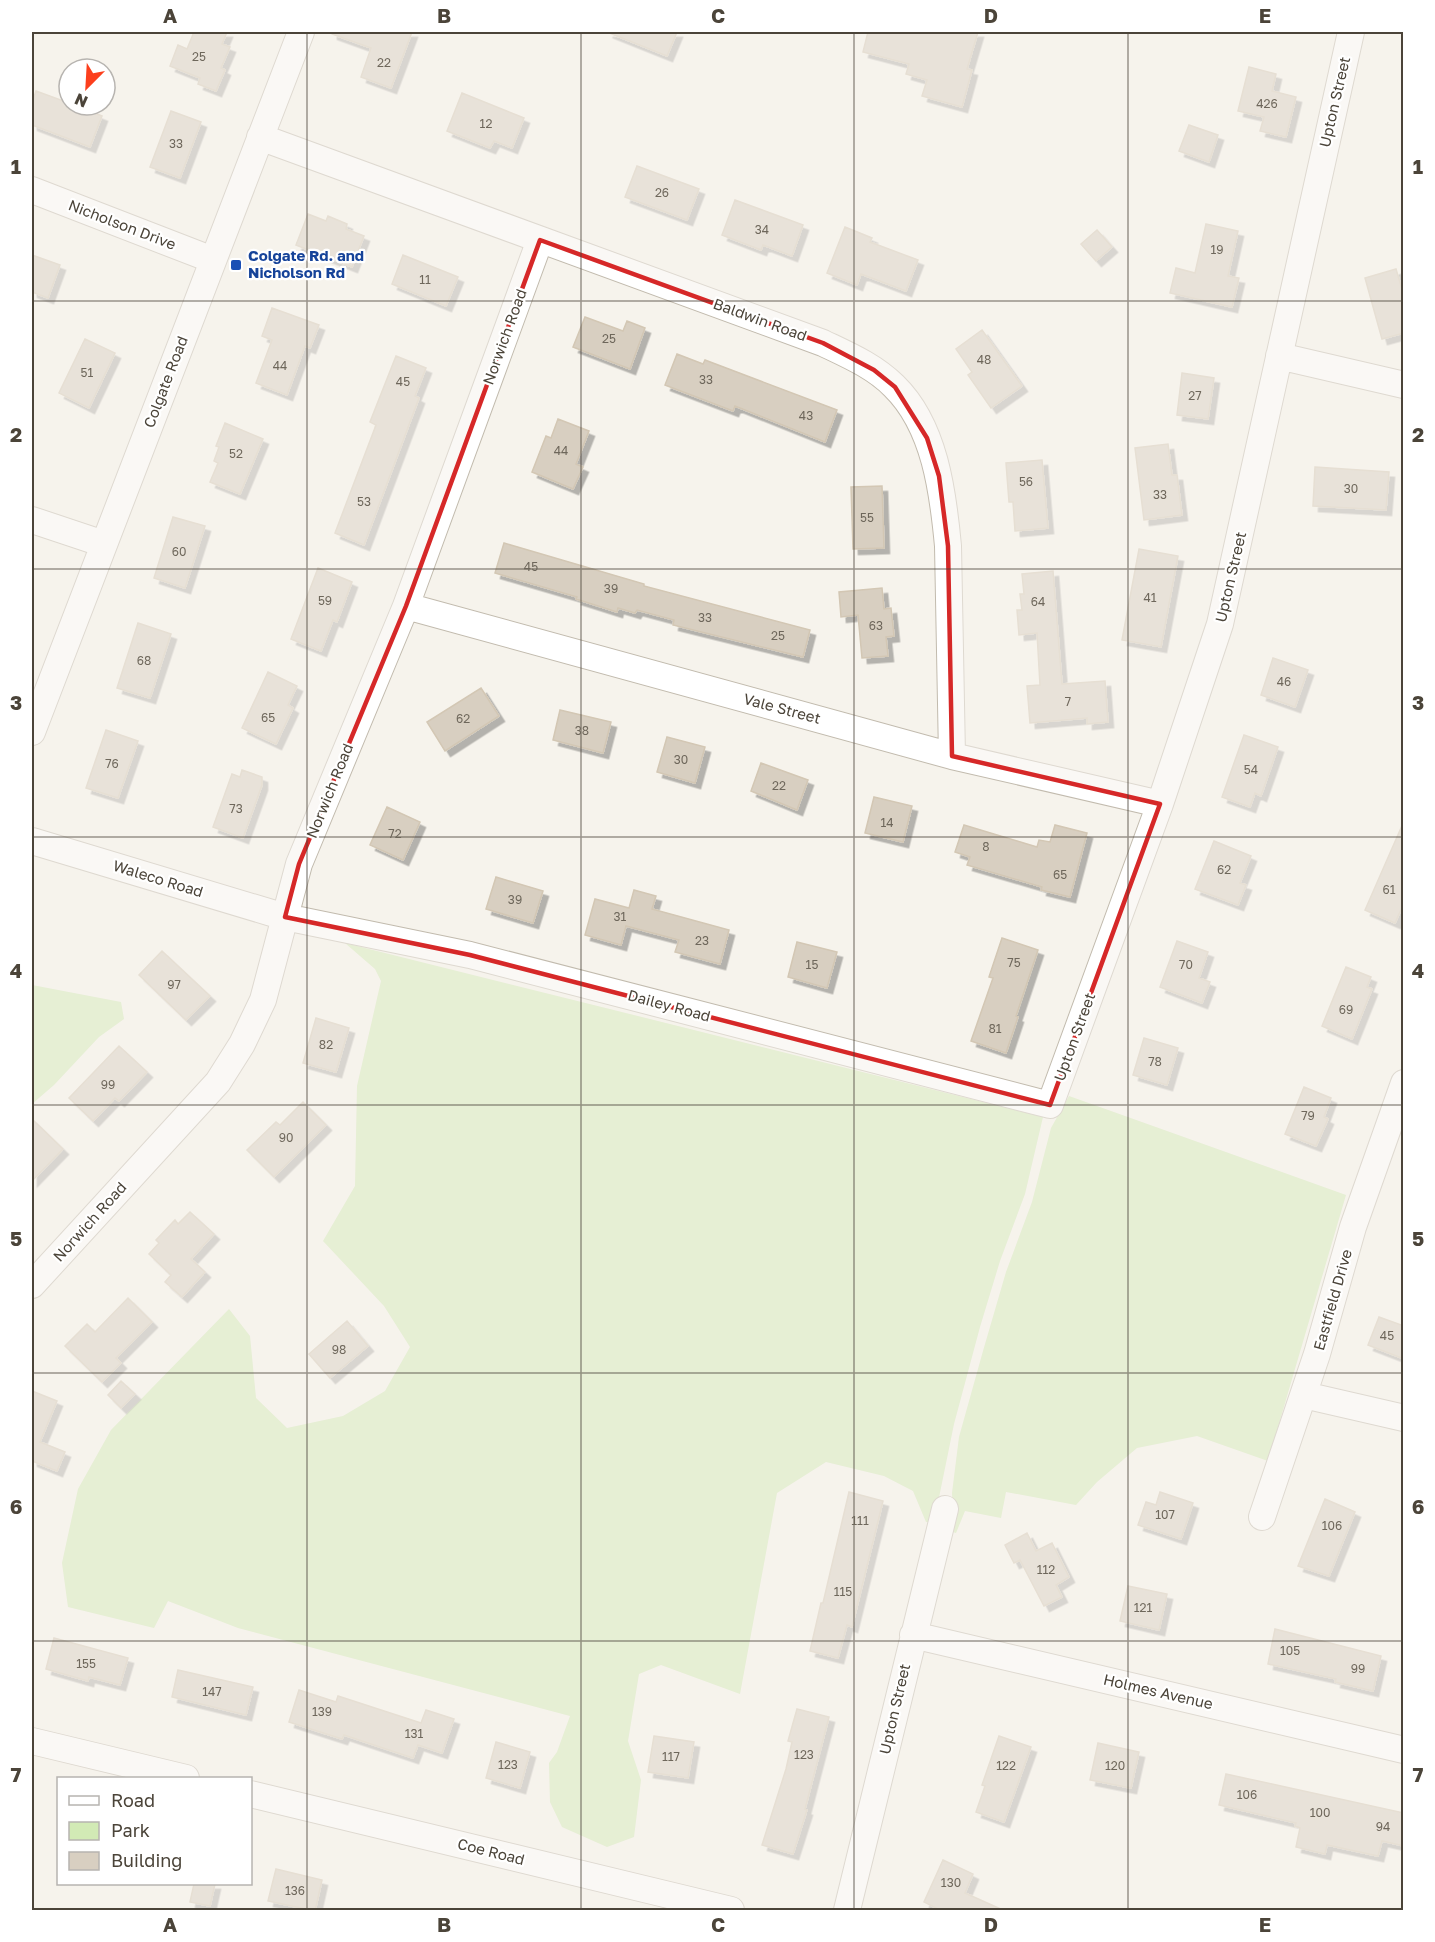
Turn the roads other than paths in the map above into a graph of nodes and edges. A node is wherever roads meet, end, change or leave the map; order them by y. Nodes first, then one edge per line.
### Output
1 (301, 32) edge
2 (1351, 32) edge
3 (261, 137) junction
4 (32, 190) edge
5 (540, 240) junction
6 (213, 260) junction
7 (1279, 356) junction
8 (1404, 386) edge
9 (32, 520) edge
10 (104, 544) junction
11 (406, 606) junction
12 (32, 732) edge
13 (952, 756) junction
14 (1160, 804) junction
15 (32, 841) edge
16 (285, 917) junction
17 (1404, 1083) edge
18 (1050, 1105) joint
19 (32, 1285) edge
20 (1304, 1395) junction
21 (1404, 1418) edge
22 (945, 1509) dead end
23 (1262, 1517) dead end
24 (913, 1635) junction
25 (32, 1741) edge
26 (1404, 1750) edge
27 (178, 1777) edge
28 (252, 1794) edge
29 (731, 1911) edge
30 (848, 1911) edge

1 - 3 street, Colgate Road
2 - 7 street, Upton Street
3 - 5 street, Baldwin Road
3 - 6 street, Colgate Road
4 - 6 street, Nicholson Drive
5 - 11 street, Norwich Road
5 - 13 street, Baldwin Road
6 - 10 street, Colgate Road
7 - 8 street
7 - 14 street, Upton Street
9 - 10 street
10 - 12 street, Colgate Road
11 - 13 street, Vale Street
11 - 16 street, Norwich Road
13 - 14 street, Vale Street
14 - 18 street, Upton Street
15 - 16 street, Waleco Road
16 - 18 street, Dailey Road
16 - 19 street, Norwich Road
17 - 20 street, Eastfield Drive
20 - 21 street
20 - 23 street, Eastfield Drive
22 - 24 street, Upton Street
24 - 26 street, Holmes Avenue
24 - 30 street, Upton Street
25 - 27 street
28 - 29 street, Coe Road

